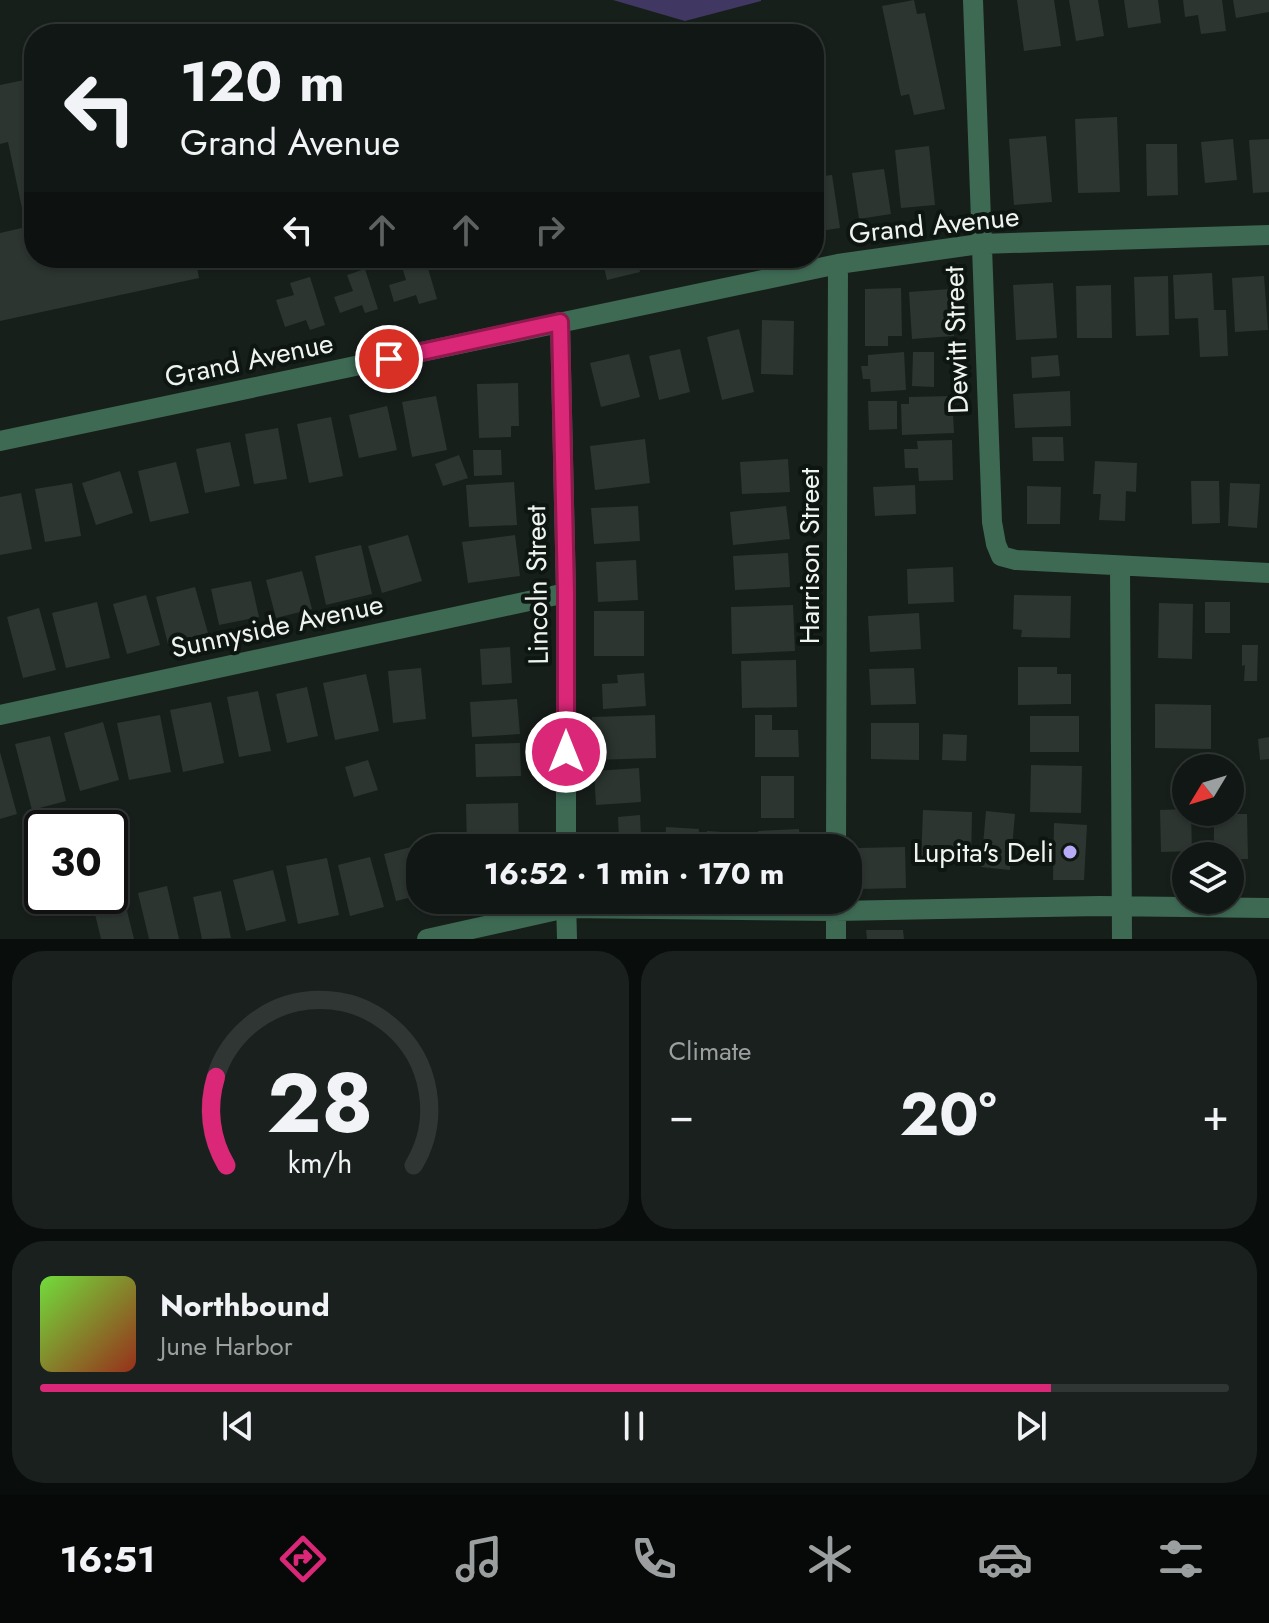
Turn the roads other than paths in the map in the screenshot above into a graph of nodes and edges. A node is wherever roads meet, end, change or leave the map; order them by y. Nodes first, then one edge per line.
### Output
1 (973, 0) edge
2 (1269, 235) edge
3 (980, 244) junction
4 (838, 264) junction
5 (824, 267) edge
6 (819, 268) edge
7 (560, 322) junction
8 (0, 441) edge
9 (1120, 567) junction
10 (1269, 573) edge
11 (566, 593) junction
12 (0, 715) edge
13 (566, 834) edge
14 (836, 834) edge
15 (862, 906) edge
16 (1121, 906) junction
17 (1269, 908) edge
18 (526, 914) edge
19 (566, 914) edge
20 (836, 914) edge
21 (427, 939) edge
22 (567, 939) edge
23 (836, 939) edge
24 (1122, 939) edge

1 - 3 street, Dewitt Street
2 - 3 street, Grand Avenue
3 - 4 street, Grand Avenue
3 - 9 street, Dewitt Street
4 - 5 street, Grand Avenue
4 - 14 street, Harrison Street
6 - 7 street, Grand Avenue
7 - 8 street, Grand Avenue
7 - 11 street, Lincoln Street
9 - 10 street
9 - 16 street
11 - 12 street, Sunnyside Avenue
11 - 13 street, Lincoln Street
15 - 16 street
16 - 17 street
16 - 24 street
18 - 21 street
19 - 22 street
20 - 23 street

